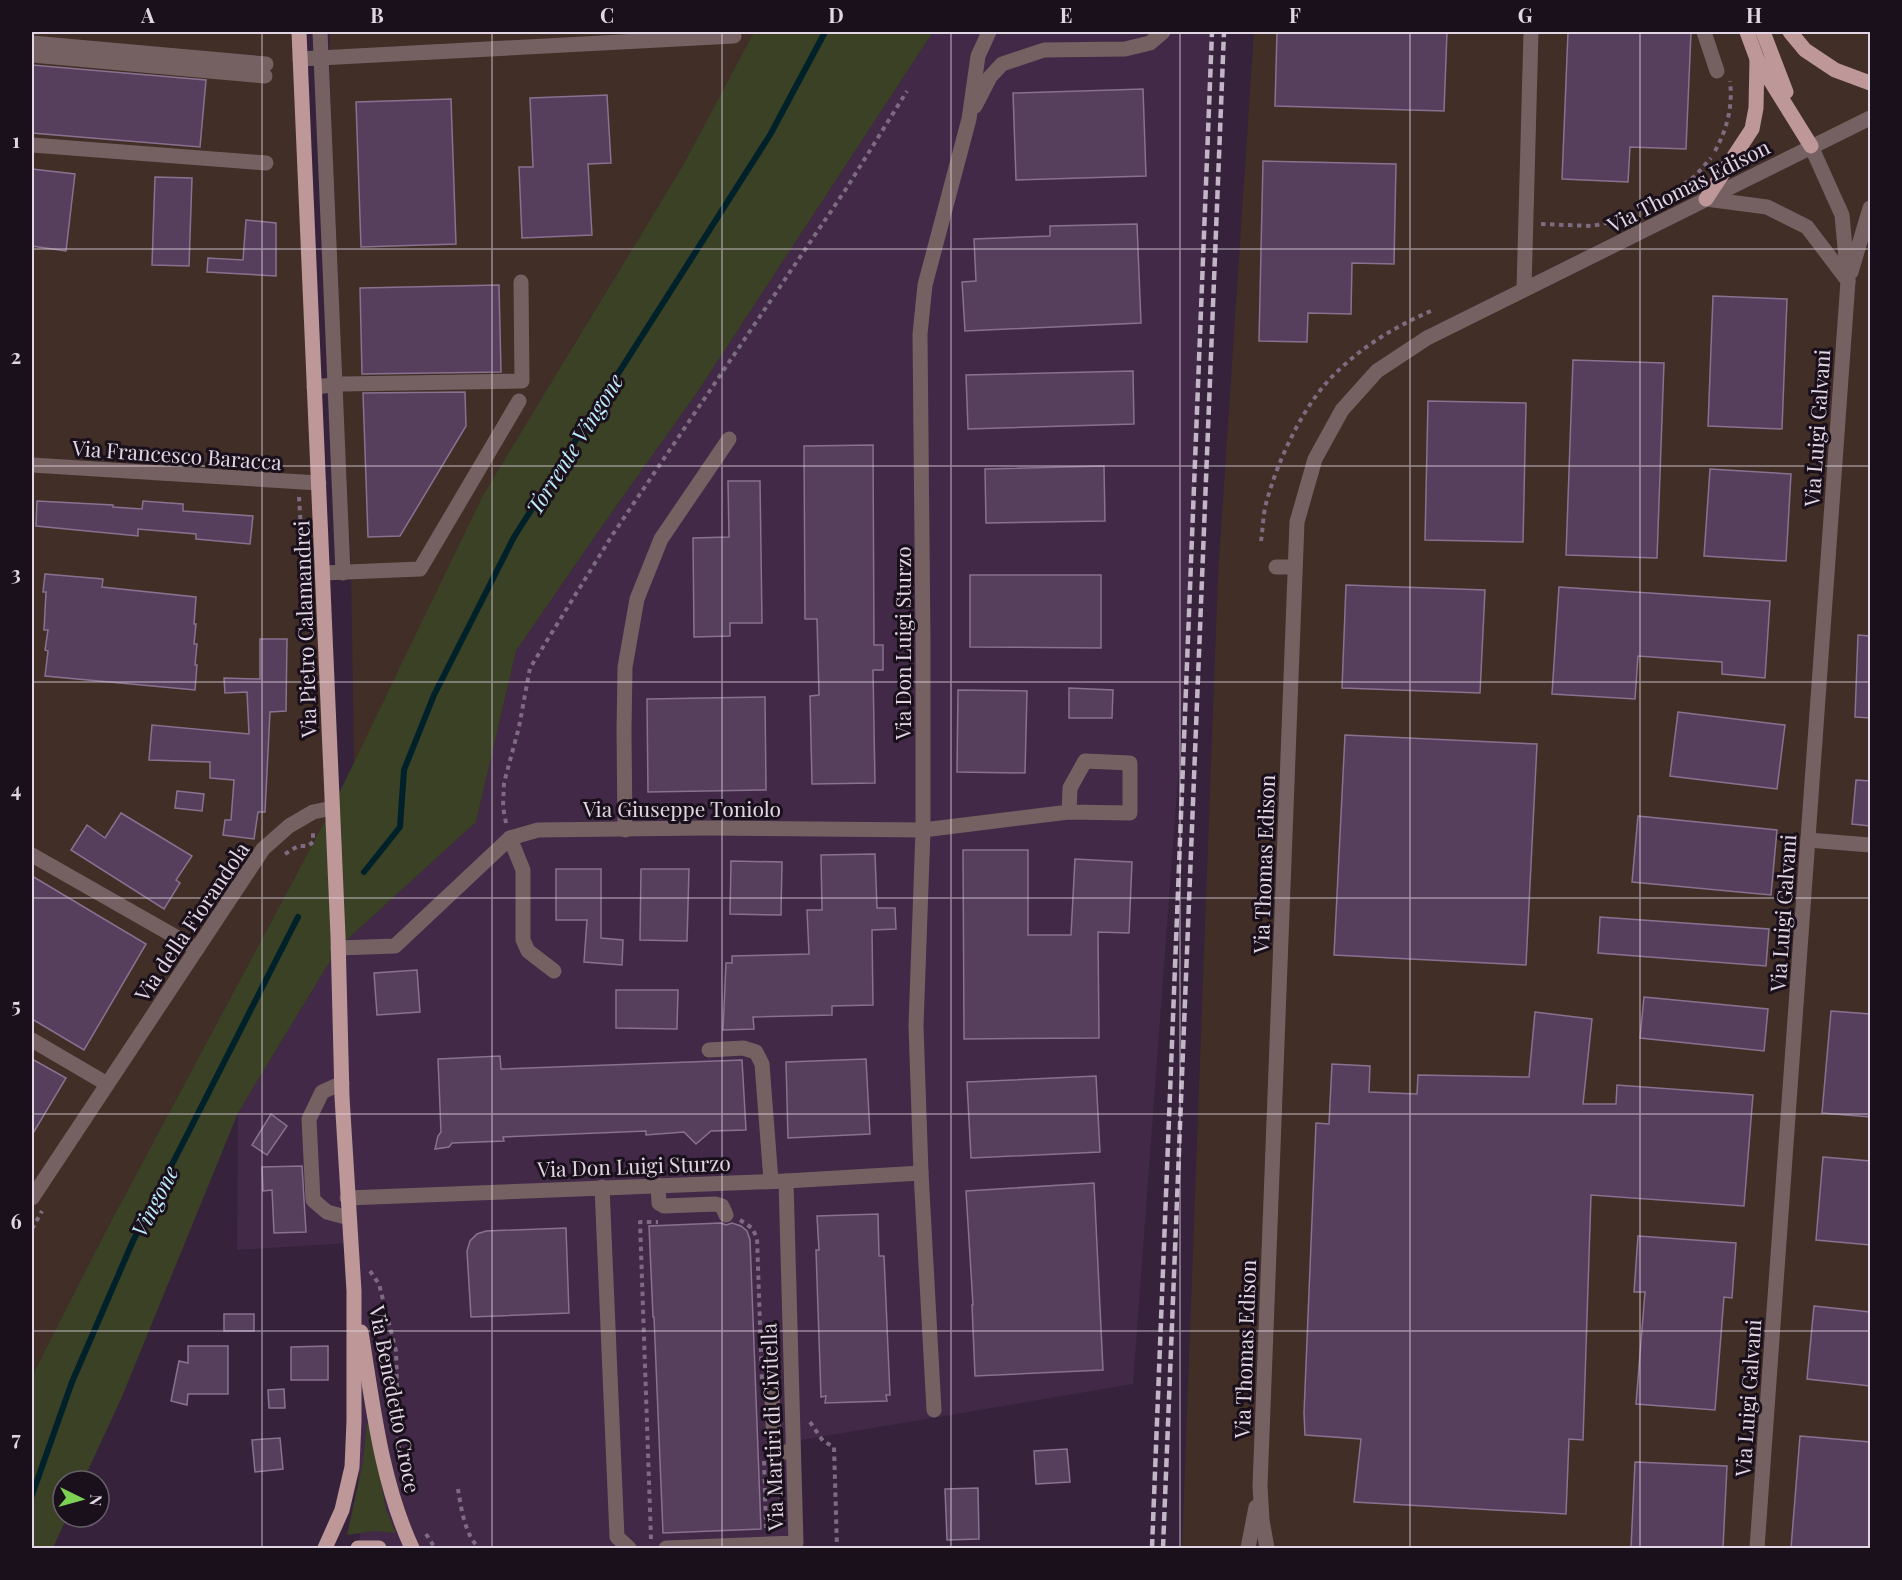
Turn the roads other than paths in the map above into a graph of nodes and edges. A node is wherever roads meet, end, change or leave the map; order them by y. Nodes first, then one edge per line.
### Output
1 (299, 32) edge
2 (320, 32) edge
3 (989, 32) edge
4 (1163, 32) edge
5 (1531, 32) edge
6 (1704, 32) edge
7 (1747, 32) edge
8 (1763, 32) edge
9 (1790, 32) edge
10 (734, 36) dead end
11 (631, 37) edge
12 (32, 44) edge
13 (32, 55) edge
14 (321, 58) junction
15 (300, 59) junction
16 (1757, 59) junction
17 (1723, 73) road end
18 (1870, 83) edge
19 (1870, 118) edge
20 (969, 120) junction
21 (1807, 140) junction
22 (32, 145) edge
23 (266, 163) dead end
24 (1706, 199) junction
25 (1870, 208) edge
26 (1848, 281) junction
27 (521, 282) dead end
28 (1524, 290) junction
29 (334, 384) junction
30 (314, 387) junction
31 (519, 401) dead end
32 (729, 439) dead end
33 (32, 465) edge
34 (319, 483) junction
35 (1276, 567) dead end
36 (1295, 567) junction
37 (323, 573) junction
38 (343, 573) junction
39 (332, 808) junction
40 (1068, 812) junction
41 (625, 830) junction
42 (923, 830) junction
43 (510, 838) junction
44 (1808, 840) junction
45 (1870, 845) edge
46 (32, 855) edge
47 (338, 942) junction
48 (197, 950) junction
49 (554, 971) dead end
50 (32, 1040) edge
51 (709, 1050) dead end
52 (342, 1083) junction
53 (107, 1084) junction
54 (921, 1173) junction
55 (778, 1181) junction
56 (658, 1185) junction
57 (602, 1187) junction
58 (32, 1198) edge
59 (347, 1198) junction
60 (729, 1217) road end
61 (349, 1218) junction
62 (354, 1291) junction
63 (767, 1394) road end
64 (934, 1410) dead end
65 (794, 1452) junction
66 (1260, 1486) junction
67 (325, 1548) edge
68 (358, 1548) edge
69 (379, 1548) edge
70 (412, 1548) edge
71 (630, 1548) edge
72 (666, 1548) edge
73 (1248, 1548) edge
74 (1267, 1548) edge
75 (1758, 1548) edge

1 - 15 main road, Via Pietro Calamandrei
2 - 14 street
3 - 20 street, Via Don Luigi Sturzo
4 - 20 street, Via Don Luigi Sturzo
5 - 28 street
6 - 17 street
7 - 16 main road
8 - 21 main road
9 - 18 main road
10 - 11 street
11 - 14 street
12 - 13 street
14 - 15 street
14 - 29 street
15 - 30 main road, Via Pietro Calamandrei
16 - 21 main road
16 - 24 main road
19 - 21 street, Via Thomas Edison
20 - 42 street, Via Don Luigi Sturzo
21 - 24 street, Via Thomas Edison
21 - 26 street, Via Luigi Galvani
22 - 23 street
24 - 26 street
24 - 28 street, Via Thomas Edison
25 - 26 street, Via Luigi Galvani
26 - 44 street, Via Luigi Galvani
27 - 29 street
28 - 36 street, Via Thomas Edison
29 - 30 street
29 - 38 street
30 - 34 main road, Via Pietro Calamandrei
31 - 38 street
32 - 41 street
33 - 34 street, Via Francesco Baracca
34 - 37 main road, Via Pietro Calamandrei
35 - 36 street
36 - 66 street, Via Thomas Edison
37 - 38 street
37 - 39 main road, Via Pietro Calamandrei
39 - 47 main road, Via Pietro Calamandrei
39 - 48 street, Via della Fiorandola
40 - 40 street, Via Giuseppe Toniolo
40 - 42 street, Via Giuseppe Toniolo
41 - 42 street, Via Giuseppe Toniolo
41 - 43 street, Via Giuseppe Toniolo
42 - 54 street, Via Don Luigi Sturzo
43 - 47 street, Via Giuseppe Toniolo
43 - 49 street
44 - 45 street
44 - 75 street, Via Luigi Galvani
46 - 48 street
47 - 52 main road, Via Pietro Calamandrei
48 - 53 street, Via della Fiorandola
50 - 53 street
51 - 55 street, Via Martiri di Civitella
52 - 59 main road, Via Pietro Calamandrei
52 - 61 street
53 - 58 street, Via della Fiorandola
54 - 55 street, Via Don Luigi Sturzo
54 - 64 street, Via Don Luigi Sturzo
55 - 56 street, Via Don Luigi Sturzo
55 - 65 street, Via Martiri di Civitella
56 - 57 street, Via Don Luigi Sturzo
56 - 60 street
57 - 59 street, Via Don Luigi Sturzo
57 - 71 street
59 - 61 main road, Via Benedetto Croce
61 - 62 main road, Via Benedetto Croce
62 - 67 main road, Via Benedetto Croce
62 - 70 main road, Via Benedetto Croce
63 - 65 street
65 - 72 street, Via Martiri di Civitella
66 - 73 street
66 - 74 street, Via Thomas Edison
68 - 69 main road

